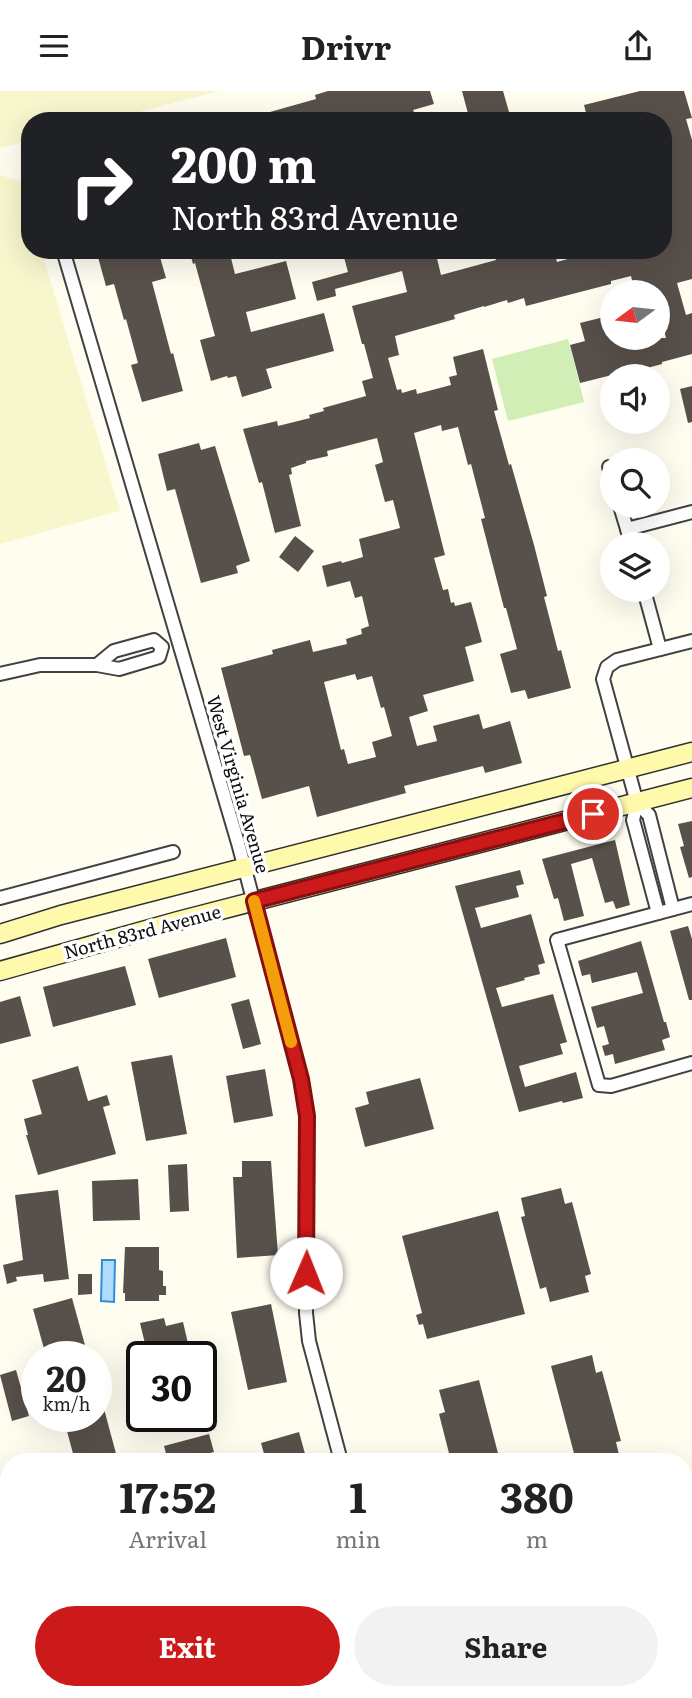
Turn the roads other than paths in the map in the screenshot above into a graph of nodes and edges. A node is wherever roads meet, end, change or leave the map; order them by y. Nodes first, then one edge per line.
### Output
1 (66, 259) edge
2 (692, 512) edge
3 (624, 518) edge
4 (627, 529) junction
5 (628, 532) edge
6 (647, 602) edge
7 (692, 641) edge
8 (179, 642) junction
9 (162, 647) junction
10 (660, 649) junction
11 (97, 665) junction
12 (0, 674) edge
13 (692, 752) edge
14 (628, 768) junction
15 (692, 788) edge
16 (637, 803) junction
17 (173, 852) dead end
18 (660, 859) junction
19 (645, 863) junction
20 (245, 867) junction
21 (0, 898) edge
22 (254, 901) junction
23 (692, 904) edge
24 (673, 909) junction
25 (658, 913) junction
26 (0, 934) edge
27 (0, 971) edge
28 (692, 1063) edge
29 (339, 1453) edge

1 - 8 street, West Virginia Avenue
2 - 4 street
3 - 4 street
4 - 5 street
6 - 10 street
7 - 10 street
8 - 9 street
8 - 20 street, West Virginia Avenue
9 - 11 street
9 - 11 street
10 - 14 street
11 - 12 street
13 - 14 main road, North 83rd Avenue
14 - 16 street
14 - 20 main road, North 83rd Avenue
15 - 16 main road, North 83rd Avenue
16 - 18 street
16 - 19 street
16 - 22 main road, North 83rd Avenue
17 - 21 street
18 - 19 street
18 - 24 street
19 - 25 street
20 - 22 street, West Virginia Avenue
20 - 26 main road, North 83rd Avenue
22 - 27 main road, North 83rd Avenue
22 - 29 street, West Virginia Avenue
23 - 24 street
24 - 25 street
25 - 28 street

